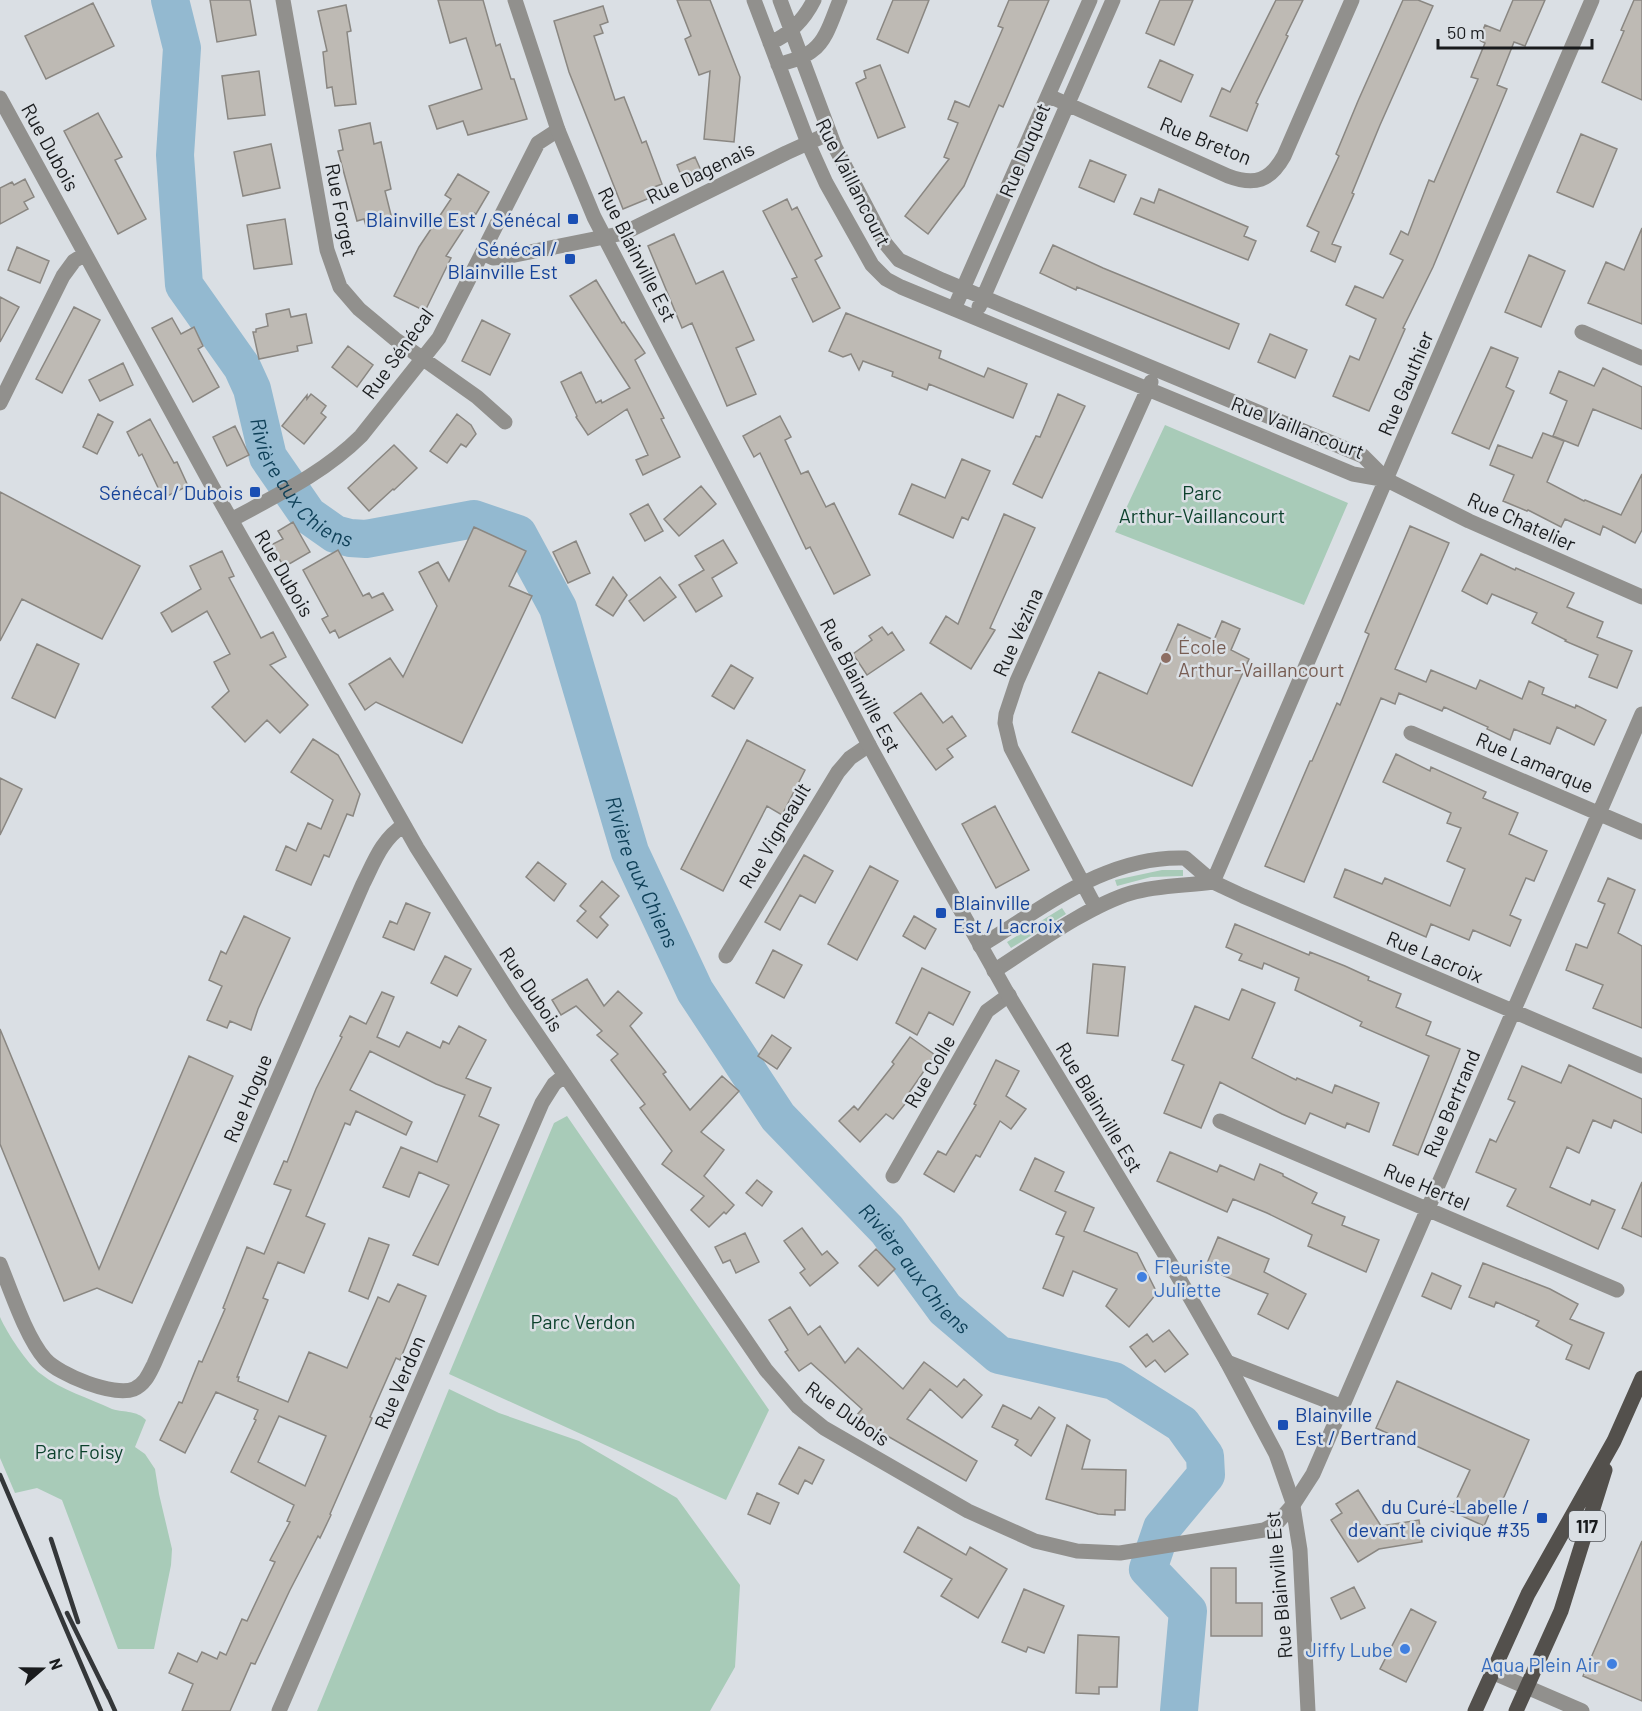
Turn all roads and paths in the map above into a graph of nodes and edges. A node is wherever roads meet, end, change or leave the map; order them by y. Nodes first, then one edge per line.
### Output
1 (283, 0) edge
2 (514, 0) edge
3 (754, 0) edge
4 (780, 0) edge
5 (814, 0) edge
6 (840, 0) edge
7 (1090, 0) edge
8 (1113, 0) edge
9 (1352, 0) edge
10 (1592, 0) edge
11 (791, 31) junction
12 (770, 43) junction
13 (801, 57) junction
14 (778, 65) junction
15 (1049, 96) junction
16 (0, 98) edge
17 (1067, 104) junction
18 (558, 130) junction
19 (830, 133) junction
20 (808, 142) junction
21 (605, 239) junction
22 (482, 253) junction
23 (85, 254) junction
24 (963, 289) junction
25 (983, 297) junction
26 (954, 309) junction
27 (975, 318) junction
28 (1582, 332) dead end
29 (425, 358) junction
30 (1642, 358) edge
31 (1156, 370) junction
32 (1148, 390) junction
33 (0, 404) edge
34 (505, 422) dead end
35 (1387, 480) junction
36 (231, 520) junction
37 (1642, 597) edge
38 (1642, 714) edge
39 (1411, 733) dead end
40 (869, 745) junction
41 (1599, 813) junction
42 (404, 825) junction
43 (1642, 832) edge
44 (1213, 882) junction
45 (1083, 883) junction
46 (1096, 908) junction
47 (980, 946) junction
48 (726, 956) dead end
49 (994, 971) junction
50 (1009, 995) junction
51 (1513, 1012) junction
52 (1642, 1066) edge
53 (565, 1075) junction
54 (1221, 1121) dead end
55 (893, 1176) dead end
56 (1428, 1209) junction
57 (0, 1264) edge
58 (1617, 1290) dead end
59 (1227, 1362) junction
60 (1642, 1378) edge
61 (1342, 1407) junction
62 (1614, 1442) junction
63 (1293, 1505) junction
64 (1492, 1672) junction
65 (1527, 1687) junction
66 (279, 1711) edge
67 (1308, 1711) edge
68 (1475, 1711) edge
69 (1516, 1711) edge
70 (1582, 1711) edge

1 - 29 street, Rue Forget
2 - 18 street, Rue Blainville Est
3 - 12 street, Rue Vaillancourt
4 - 11 street, Rue Vaillancourt
5 - 11 street
6 - 13 street
7 - 15 street, Rue Duquet
8 - 17 street, Rue Duquet
9 - 17 street, Rue Breton
10 - 35 street, Rue Gauthier
11 - 12 street
11 - 13 street, Rue Vaillancourt
12 - 14 street, Rue Vaillancourt
13 - 14 street
13 - 19 street, Rue Vaillancourt
14 - 20 street, Rue Vaillancourt
15 - 17 street, Rue Breton
15 - 24 street, Rue Duquet
16 - 23 street, Rue Dubois
17 - 25 street, Rue Duquet
18 - 21 street, Rue Blainville Est
18 - 22 street, Rue Sénécal
19 - 20 street, Rue Dagenais
19 - 24 street, Rue Vaillancourt
20 - 21 street, Rue Dagenais
20 - 26 street, Rue Vaillancourt
21 - 22 street, Rue Dagenais
21 - 40 street, Rue Blainville Est
22 - 29 street, Rue Sénécal
23 - 33 street
23 - 36 street, Rue Dubois
24 - 25 street, Rue Vaillancourt
24 - 26 street, Rue Duquet
25 - 27 street, Rue Duquet
25 - 31 street, Rue Vaillancourt
26 - 27 street, Rue Vaillancourt
27 - 32 street, Rue Vaillancourt
28 - 30 street
29 - 34 street, Rue Forget
29 - 36 street, Rue Sénécal
31 - 32 street, Rue Vézina
31 - 35 street, Rue Vaillancourt
32 - 35 street, Rue Vaillancourt
32 - 45 street, Rue Vézina
35 - 37 street, Rue Chatelier
35 - 44 street, Rue Gauthier
36 - 42 street, Rue Dubois
38 - 41 street, Rue Bertrand
39 - 41 street, Rue Lamarque
40 - 47 street, Rue Blainville Est
40 - 48 street, Rue Vigneault
41 - 43 street, Rue Lamarque
41 - 51 street, Rue Bertrand
42 - 53 street, Rue Dubois
42 - 57 street, Rue Hogue
44 - 45 street, Rue Lacroix
44 - 46 street, Rue Lacroix
44 - 51 street, Rue Lacroix
45 - 46 street, Rue Vézina
45 - 47 street, Rue Lacroix
46 - 49 street, Rue Lacroix
47 - 49 street, Rue Blainville Est
49 - 50 street, Rue Blainville Est
50 - 55 street, Rue Colle
50 - 59 street, Rue Blainville Est
51 - 52 street, Rue Lacroix
51 - 56 street, Rue Bertrand
53 - 63 street, Rue Dubois
53 - 66 street, Rue Verdon
54 - 56 street, Rue Hertel
56 - 58 street, Rue Hertel
56 - 61 street, Rue Bertrand
59 - 61 street
59 - 63 street, Rue Blainville Est
60 - 62 main road, 117
61 - 63 street, Rue Bertrand
62 - 64 main road, 117
62 - 65 main road, 117
63 - 67 street, Rue Blainville Est
64 - 65 street
64 - 68 main road, 117
65 - 69 main road, 117
65 - 70 street

